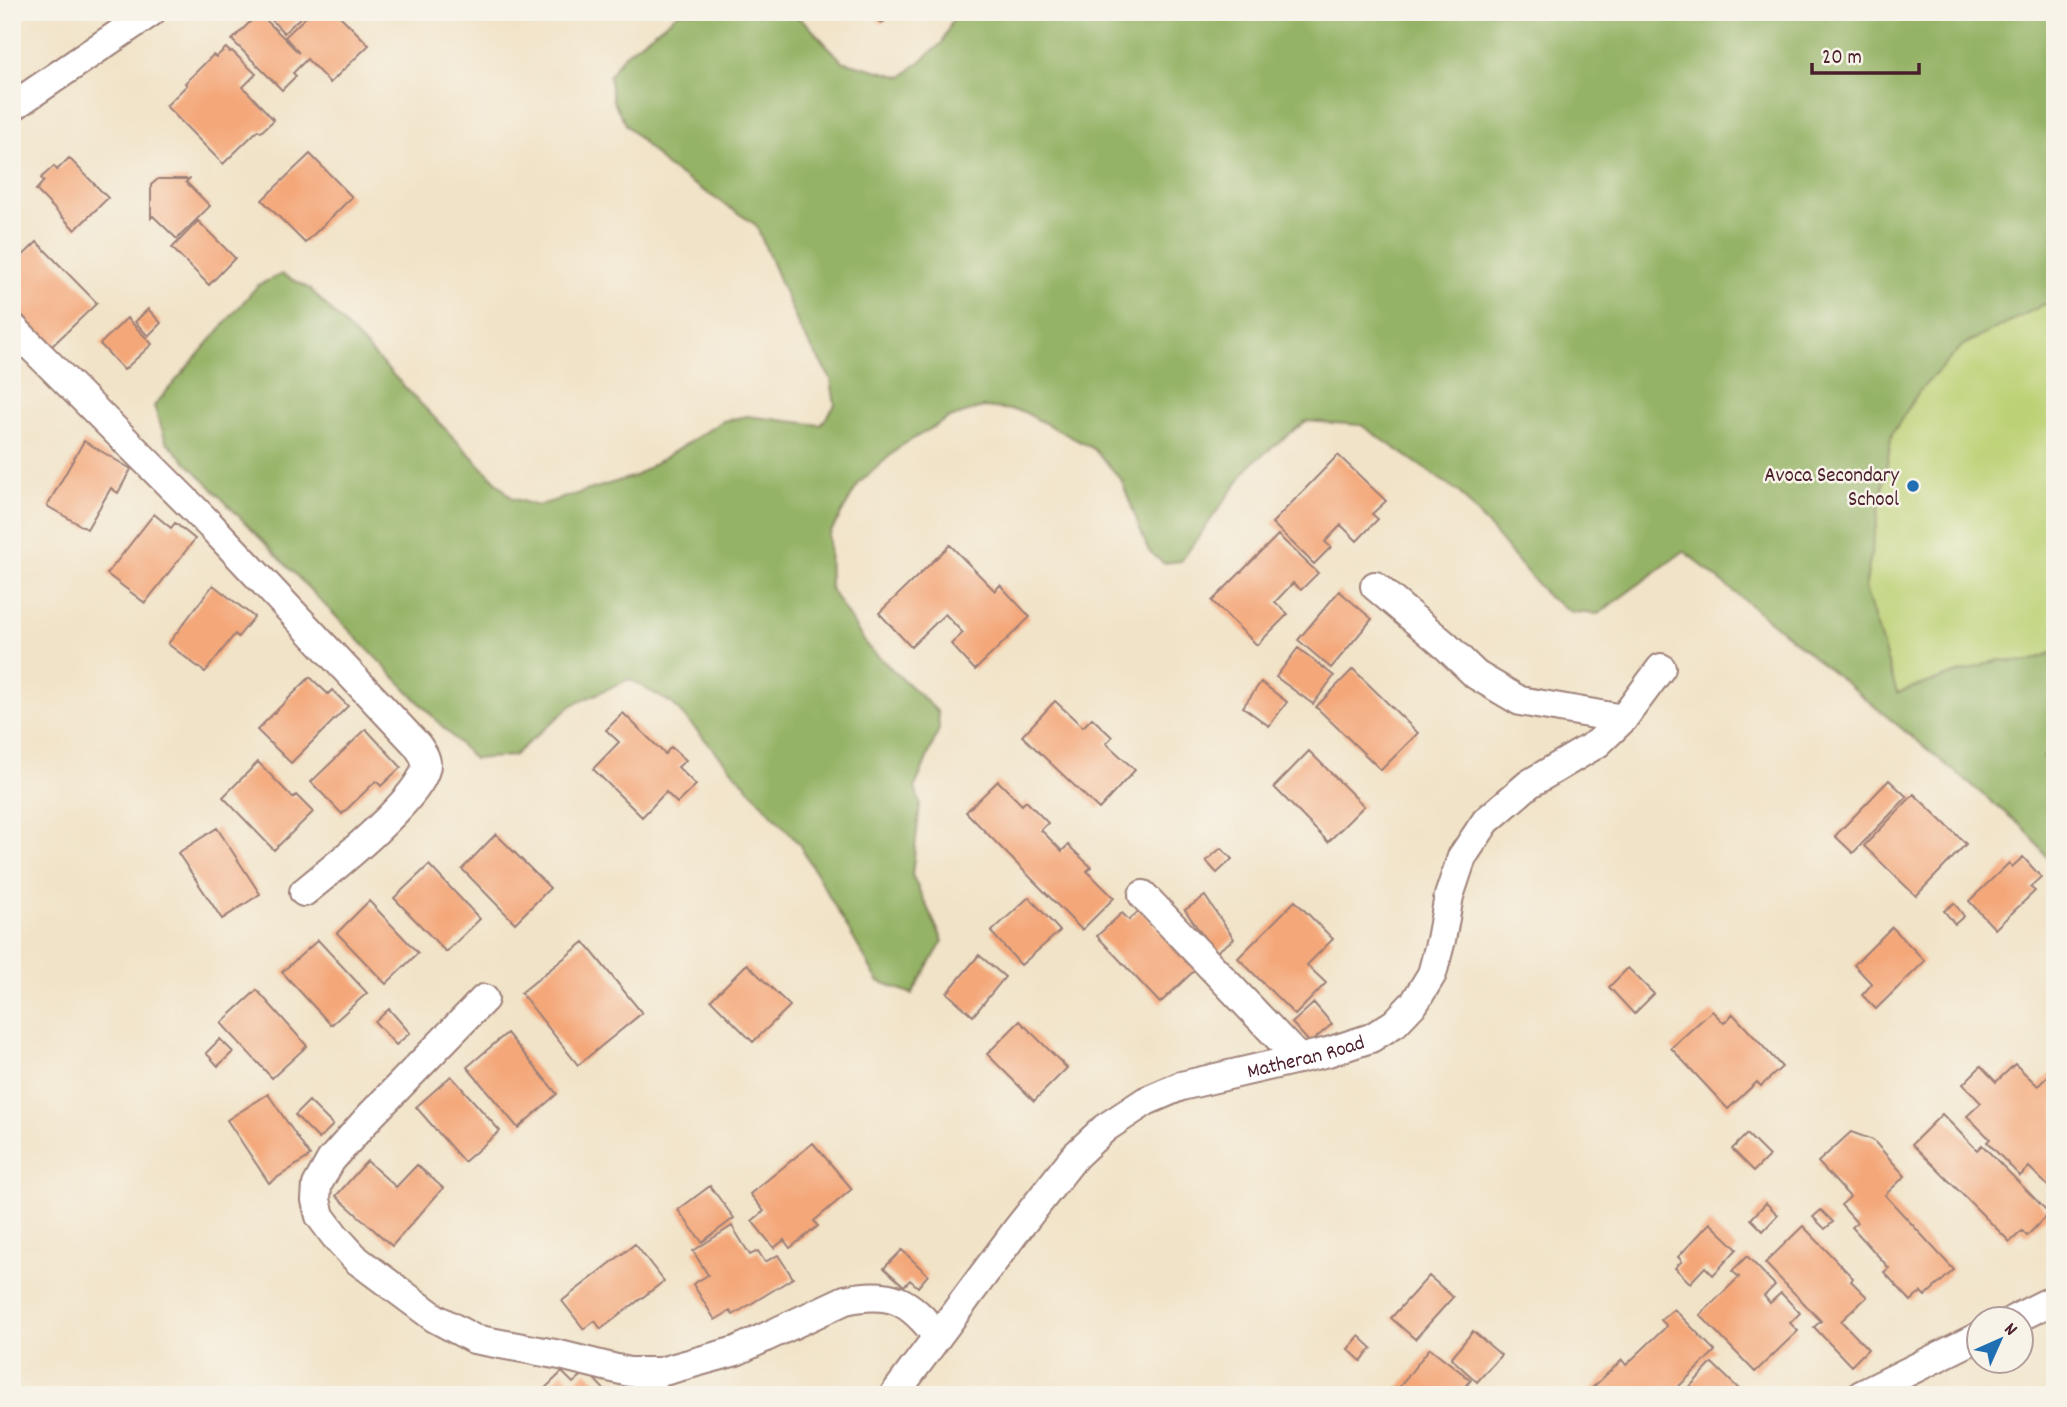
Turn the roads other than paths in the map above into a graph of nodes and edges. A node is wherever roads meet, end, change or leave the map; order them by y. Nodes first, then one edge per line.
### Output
1 (151, 12) edge
2 (12, 107) edge
3 (12, 327) edge
4 (1374, 586) dead end
5 (1661, 668) dead end
6 (1623, 719) junction
7 (304, 892) dead end
8 (1143, 895) dead end
9 (484, 999) dead end
10 (1299, 1059) junction
11 (2055, 1299) edge
12 (2036, 1308) edge
13 (937, 1336) junction
14 (1966, 1342) edge
15 (894, 1395) edge
16 (1861, 1395) edge

1 - 2 street
3 - 7 street
4 - 6 street
5 - 6 street, Matheran Road
6 - 10 street, Matheran Road
8 - 10 street
9 - 13 street
10 - 13 street, Matheran Road
11 - 12 street
13 - 15 street, Matheran Road
14 - 16 street

